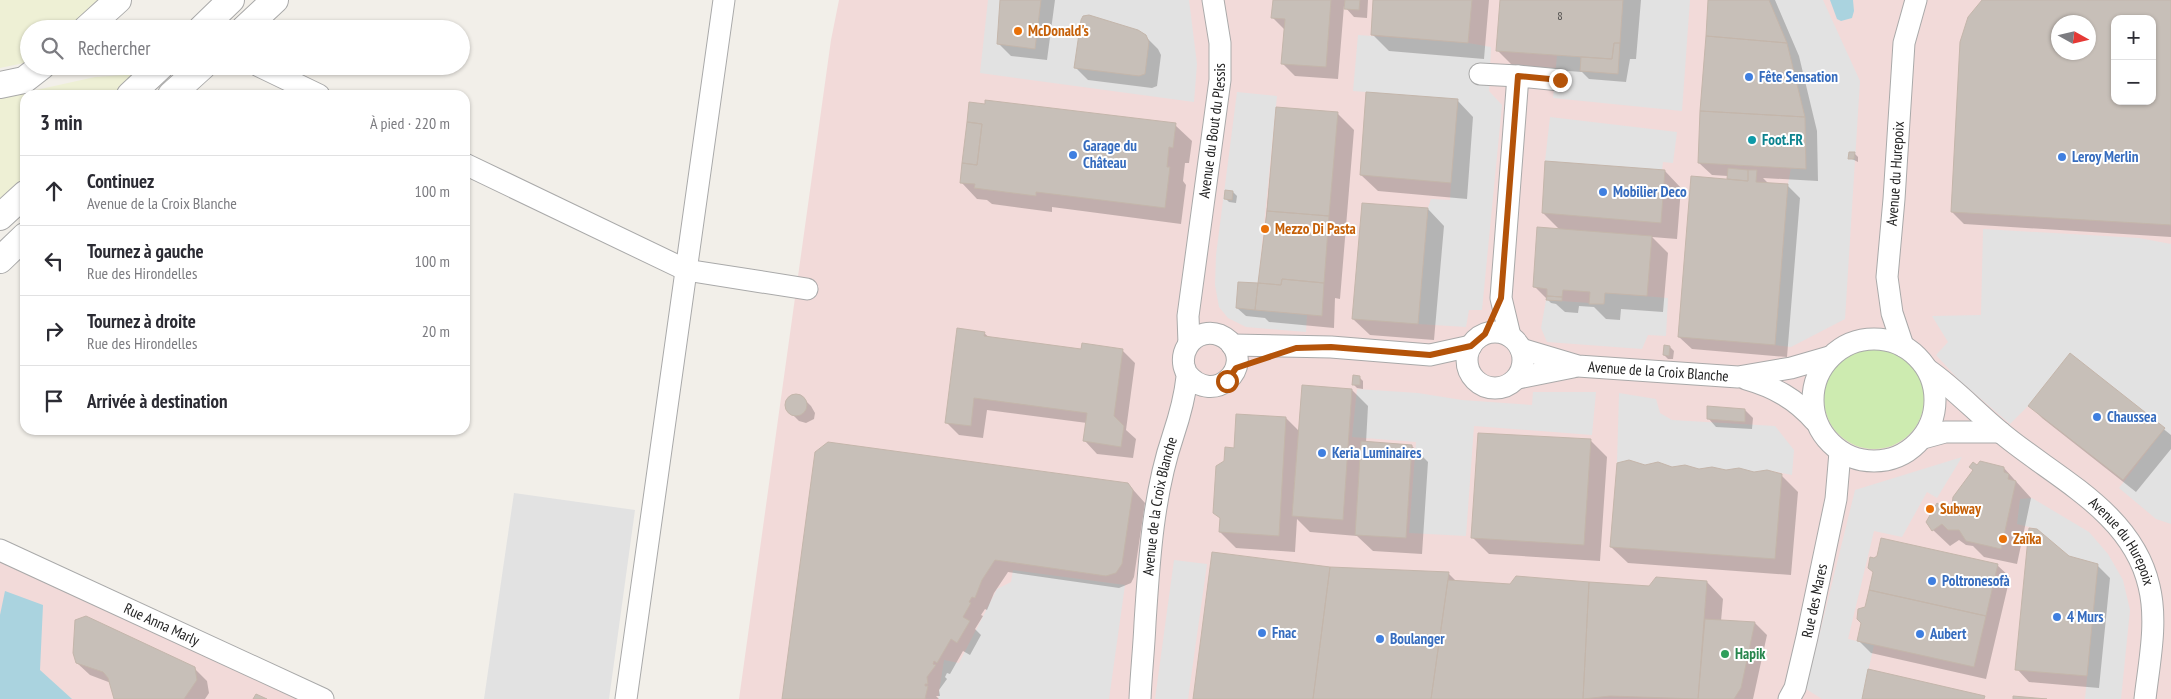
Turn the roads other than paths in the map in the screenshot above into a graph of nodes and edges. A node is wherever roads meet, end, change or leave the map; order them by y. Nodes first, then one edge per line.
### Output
1 (118, 0) edge
2 (231, 0) edge
3 (275, 0) edge
4 (724, 0) edge
5 (1213, 0) edge
6 (1916, 0) edge
7 (96, 20) edge
8 (210, 20) edge
9 (254, 20) edge
10 (1480, 74) dead end
11 (30, 75) edge
12 (151, 75) edge
13 (193, 75) edge
14 (278, 75) edge
15 (1518, 76) junction
16 (1560, 80) dead end
17 (0, 85) edge
18 (135, 90) edge
19 (177, 90) edge
20 (309, 90) edge
21 (470, 166) edge
22 (20, 199) edge
23 (0, 217) edge
24 (20, 241) edge
25 (0, 260) edge
26 (1195, 262) junction
27 (686, 270) junction
28 (807, 289) dead end
29 (1501, 298) junction
30 (1210, 333) junction
31 (1478, 340) junction
32 (1516, 342) junction
33 (1189, 344) junction
34 (1232, 344) junction
35 (1903, 346) junction
36 (1296, 348) junction
37 (1430, 355) junction
38 (1829, 357) junction
39 (1578, 366) junction
40 (1236, 368) junction
41 (1928, 370) junction
42 (1470, 373) junction
43 (1738, 376) junction
44 (1518, 378) junction
45 (1196, 380) junction
46 (1815, 421) junction
47 (2000, 432) junction
48 (1923, 438) junction
49 (1840, 452) junction
50 (1863, 461) junction
51 (1836, 499) junction
52 (0, 550) edge
53 (1146, 587) junction
54 (323, 699) edge
55 (626, 699) edge
56 (1126, 699) edge
57 (1140, 699) edge
58 (1790, 699) edge
59 (2145, 699) edge

1 - 7 street
2 - 8 street
3 - 9 street
4 - 27 street
5 - 26 street, Avenue du Bout du Plessis
6 - 35 street, Avenue du Hurepoix
10 - 15 street
11 - 17 street
12 - 18 street
13 - 19 street
14 - 20 street
15 - 16 street
15 - 29 street
21 - 27 street
22 - 23 street
24 - 25 street
26 - 30 street, Avenue du Bout du Plessis
26 - 33 street, Avenue du Bout du Plessis
27 - 28 street
27 - 55 street
29 - 31 street
29 - 32 street
30 - 33 street
30 - 34 street
31 - 32 street
31 - 37 street
31 - 42 street
32 - 39 street, Avenue de la Croix Blanche
32 - 44 street
33 - 45 street, Avenue de la Croix Blanche
34 - 36 street
34 - 40 street
35 - 38 street
35 - 41 street
36 - 37 street
36 - 40 street
37 - 42 street
38 - 43 street, Avenue de la Croix Blanche
38 - 46 street
39 - 43 street, Avenue de la Croix Blanche
39 - 44 street, Avenue de la Croix Blanche
40 - 45 street
41 - 47 street, Avenue du Hurepoix
41 - 48 street
42 - 44 street
43 - 46 street, Avenue de la Croix Blanche
45 - 53 street, Avenue de la Croix Blanche
46 - 49 street
47 - 48 street
47 - 59 street, Avenue du Hurepoix
48 - 50 street
49 - 50 street
49 - 51 street, Rue des Mares
50 - 51 street, Rue des Mares
51 - 58 street, Rue des Mares
52 - 54 street, Rue Anna Marly
53 - 56 street, Avenue de la Croix Blanche
53 - 57 street, Avenue de la Croix Blanche

